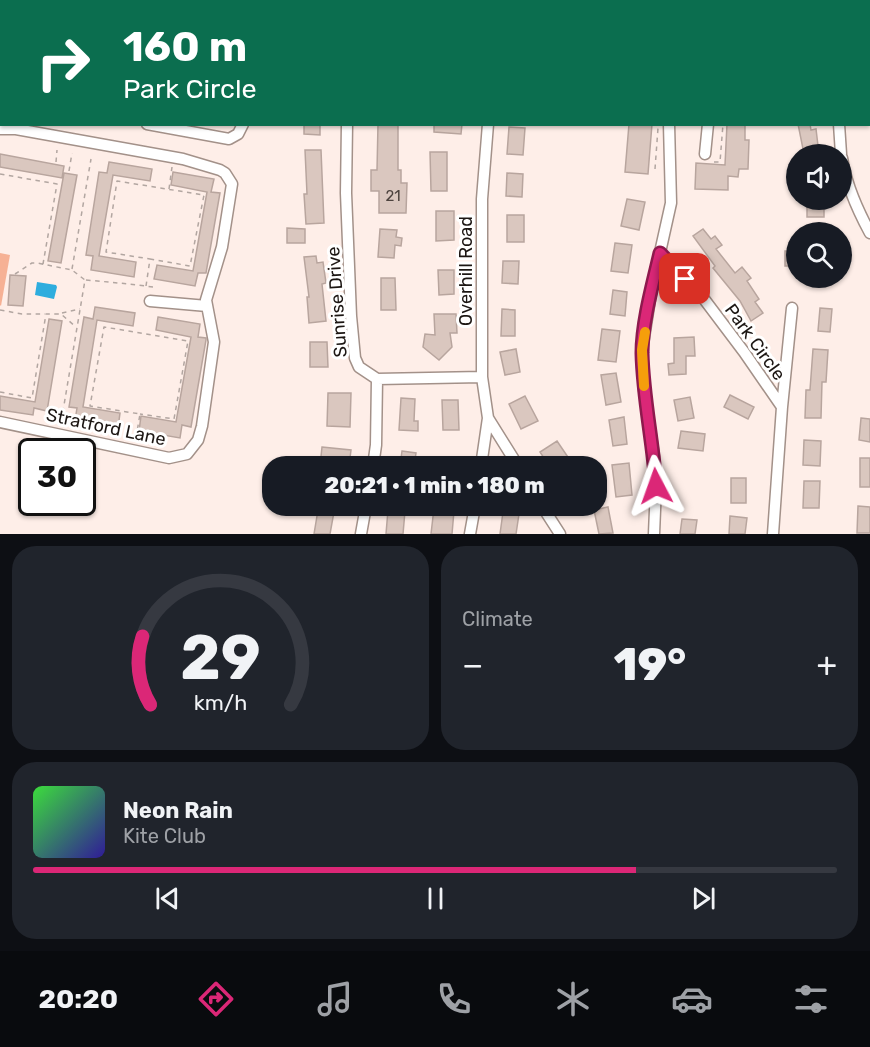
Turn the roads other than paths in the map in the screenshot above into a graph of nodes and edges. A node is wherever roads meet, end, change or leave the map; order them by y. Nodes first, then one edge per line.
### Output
1 (158, 126) edge
2 (242, 126) edge
3 (347, 126) edge
4 (488, 126) edge
5 (669, 126) edge
6 (708, 126) edge
7 (839, 126) edge
8 (0, 129) edge
9 (840, 144) edge
10 (708, 158) road end
11 (852, 197) edge
12 (870, 233) edge
13 (660, 253) junction
14 (150, 302) dead end
15 (207, 306) junction
16 (792, 308) dead end
17 (482, 377) junction
18 (377, 379) junction
19 (782, 407) junction
20 (488, 418) junction
21 (0, 422) edge
22 (374, 456) edge
23 (482, 456) edge
24 (512, 456) edge
25 (364, 516) edge
26 (473, 516) edge
27 (548, 516) edge
28 (361, 534) edge
29 (470, 534) edge
30 (560, 534) edge
31 (654, 534) edge
32 (773, 534) edge

1 - 2 street
3 - 18 street, Sunrise Drive
4 - 17 street, Overhill Road
5 - 13 street
6 - 10 street
7 - 9 street
8 - 15 street, Stratford Lane
11 - 12 street
13 - 19 street, Park Circle
13 - 31 street
14 - 15 street
15 - 21 street, Stratford Lane
16 - 19 street
17 - 18 street
17 - 20 street, Overhill Road
18 - 22 street
19 - 32 street, Park Circle
20 - 23 street
20 - 24 street
25 - 28 street
26 - 29 street
27 - 30 street

